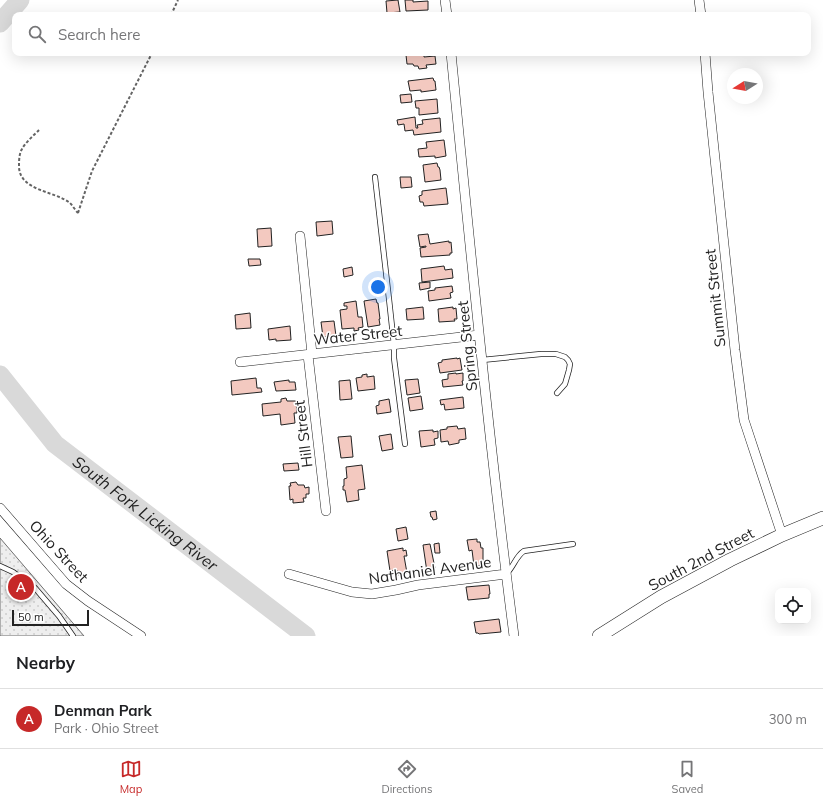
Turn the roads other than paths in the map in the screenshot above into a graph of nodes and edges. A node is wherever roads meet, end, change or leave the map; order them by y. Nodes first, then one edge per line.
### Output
1 (446, 0) edge
2 (700, 0) edge
3 (447, 12) edge
4 (701, 12) edge
5 (451, 56) edge
6 (704, 56) edge
7 (375, 177) dead end
8 (300, 236) dead end
9 (479, 335) junction
10 (394, 345) junction
11 (310, 355) junction
12 (482, 360) junction
13 (240, 362) dead end
14 (557, 394) dead end
15 (405, 444) dead end
16 (0, 508) edge
17 (326, 511) dead end
18 (823, 518) edge
19 (782, 535) junction
20 (573, 544) dead end
21 (0, 566) edge
22 (289, 574) dead end
23 (506, 574) junction
24 (73, 636) edge
25 (141, 636) edge
26 (514, 636) edge
27 (599, 636) edge

1 - 3 street
2 - 4 street
5 - 9 street, Spring Street
6 - 19 street, Summit Street
7 - 10 lane
8 - 11 street, Hill Street
9 - 10 street, Water Street
9 - 12 street, Spring Street
10 - 11 street, Water Street
10 - 15 lane
11 - 13 street, Water Street
11 - 17 street, Hill Street
12 - 14 lane
12 - 23 street, Spring Street
16 - 25 street, Ohio Street
18 - 19 street, South 2nd Street
19 - 27 street, South 2nd Street
20 - 23 lane
21 - 24 lane
22 - 23 street, Nathaniel Avenue
23 - 26 street, Spring Street

